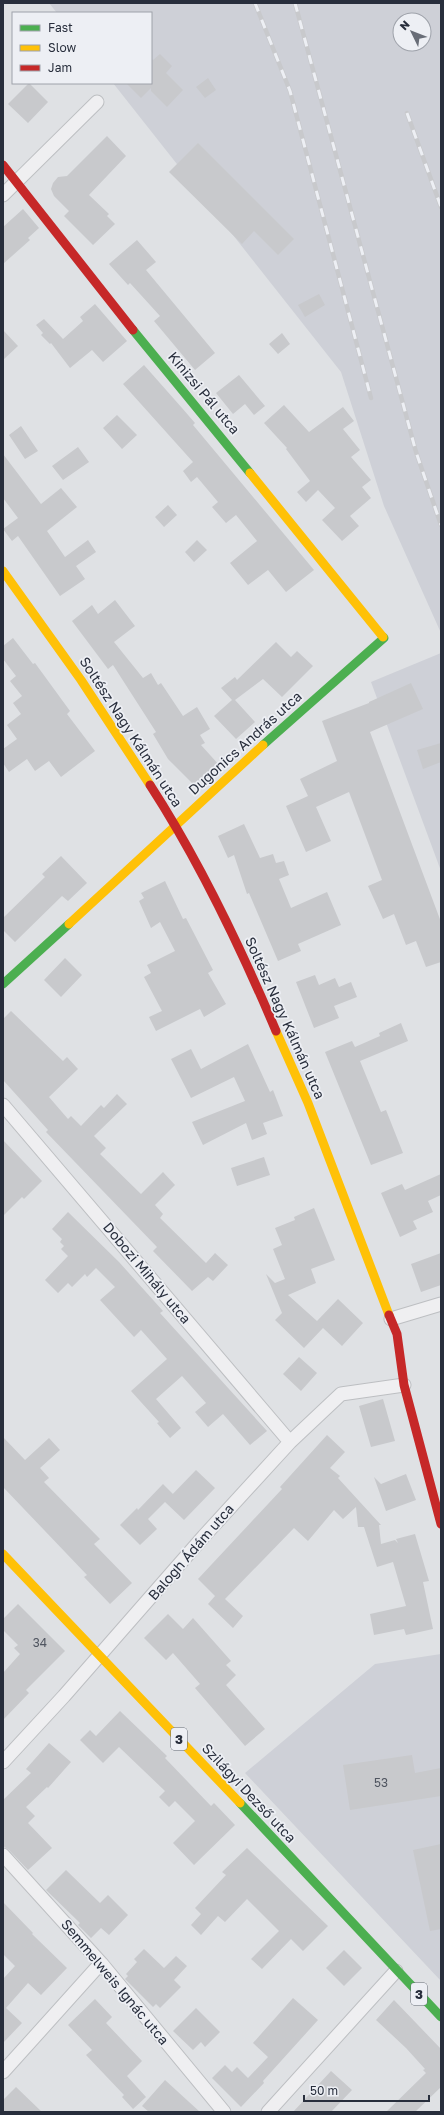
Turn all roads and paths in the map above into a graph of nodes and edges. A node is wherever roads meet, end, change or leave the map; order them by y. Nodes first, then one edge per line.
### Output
1 (97, 102) dead end
2 (3, 165) edge
3 (16, 182) junction
4 (3, 195) edge
5 (3, 572) edge
6 (384, 638) joint
7 (176, 825) junction
8 (3, 984) edge
9 (3, 1105) edge
10 (441, 1304) edge
11 (391, 1319) junction
12 (404, 1385) junction
13 (290, 1442) junction
14 (441, 1524) edge
15 (3, 1554) edge
16 (100, 1655) junction
17 (3, 1762) edge
18 (3, 1855) edge
19 (101, 1963) junction
20 (396, 1971) junction
21 (441, 2017) edge
22 (3, 2072) edge
23 (224, 2112) edge
24 (268, 2112) edge

1 - 3 street
2 - 3 street, Kinizsi Pál utca
3 - 4 street
3 - 6 street, Kinizsi Pál utca
5 - 7 street, Soltész Nagy Kálmán utca
6 - 7 street, Dugonics András utca
7 - 8 street, Dugonics András utca
7 - 11 street, Soltész Nagy Kálmán utca
9 - 13 street, Dobozi Mihály utca
10 - 11 street
11 - 12 street, Soltész Nagy Kálmán utca
12 - 13 street, Balogh Ádám utca
12 - 14 street, Soltész Nagy Kálmán utca
13 - 16 street, Balogh Ádám utca
15 - 16 street, Szilágyi Dezső utca / 3
16 - 17 street, Balogh Ádám utca
16 - 20 street, Szilágyi Dezső utca / 3
18 - 19 street, Semmelweis Ignác utca
19 - 22 street
19 - 23 street, Semmelweis Ignác utca
20 - 21 street, Szilágyi Dezső utca / 3
20 - 24 street

